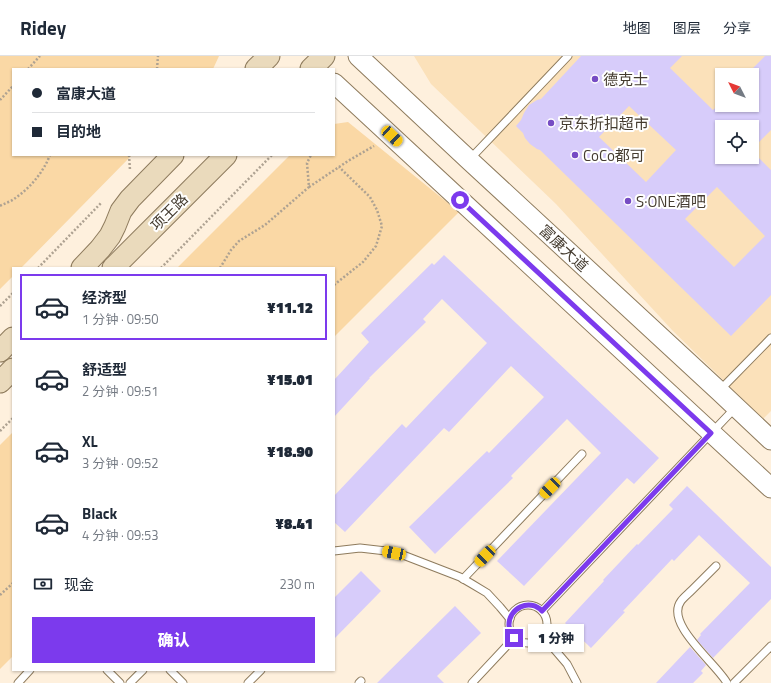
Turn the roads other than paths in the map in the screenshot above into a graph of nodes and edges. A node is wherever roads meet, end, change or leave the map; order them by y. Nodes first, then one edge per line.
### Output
1 (269, 56) edge
2 (358, 56) edge
3 (568, 56) edge
4 (257, 68) edge
5 (335, 84) edge
6 (171, 156) edge
7 (225, 156) edge
8 (469, 160) junction
9 (83, 267) edge
10 (114, 267) edge
11 (771, 338) edge
12 (12, 339) edge
13 (0, 351) edge
14 (12, 370) edge
15 (0, 382) edge
16 (719, 391) junction
17 (736, 407) junction
18 (711, 433) junction
19 (771, 440) edge
20 (582, 454) dead end
21 (771, 488) edge
22 (335, 551) edge
23 (716, 566) dead end
24 (463, 579) junction
25 (542, 611) junction
26 (510, 619) junction
27 (544, 636) junction
28 (514, 638) junction
29 (771, 646) edge
30 (29, 671) edge
31 (107, 671) edge
32 (142, 671) edge
33 (171, 671) edge
34 (260, 671) edge
35 (18, 683) edge
36 (120, 683) edge
37 (130, 683) edge
38 (183, 683) edge
39 (248, 683) edge
40 (472, 683) edge
41 (577, 683) edge
42 (727, 683) edge
43 (734, 683) edge

1 - 4 main road
2 - 8 street, 富康大道
3 - 8 lane
5 - 18 street
6 - 9 main road
7 - 10 main road, 项王路
8 - 16 street, 富康大道
11 - 16 lane
12 - 13 main road
14 - 15 main road
16 - 17 street, 富康大道
17 - 18 lane
17 - 19 street, 富康大道
18 - 21 street
18 - 25 lane
20 - 24 lane
22 - 24 lane
23 - 42 lane
24 - 26 lane
25 - 26 lane
25 - 27 lane
26 - 28 lane
27 - 28 lane
27 - 41 lane
28 - 40 lane
29 - 43 lane
30 - 35 lane
31 - 36 lane
32 - 37 lane
33 - 38 lane
34 - 39 lane

